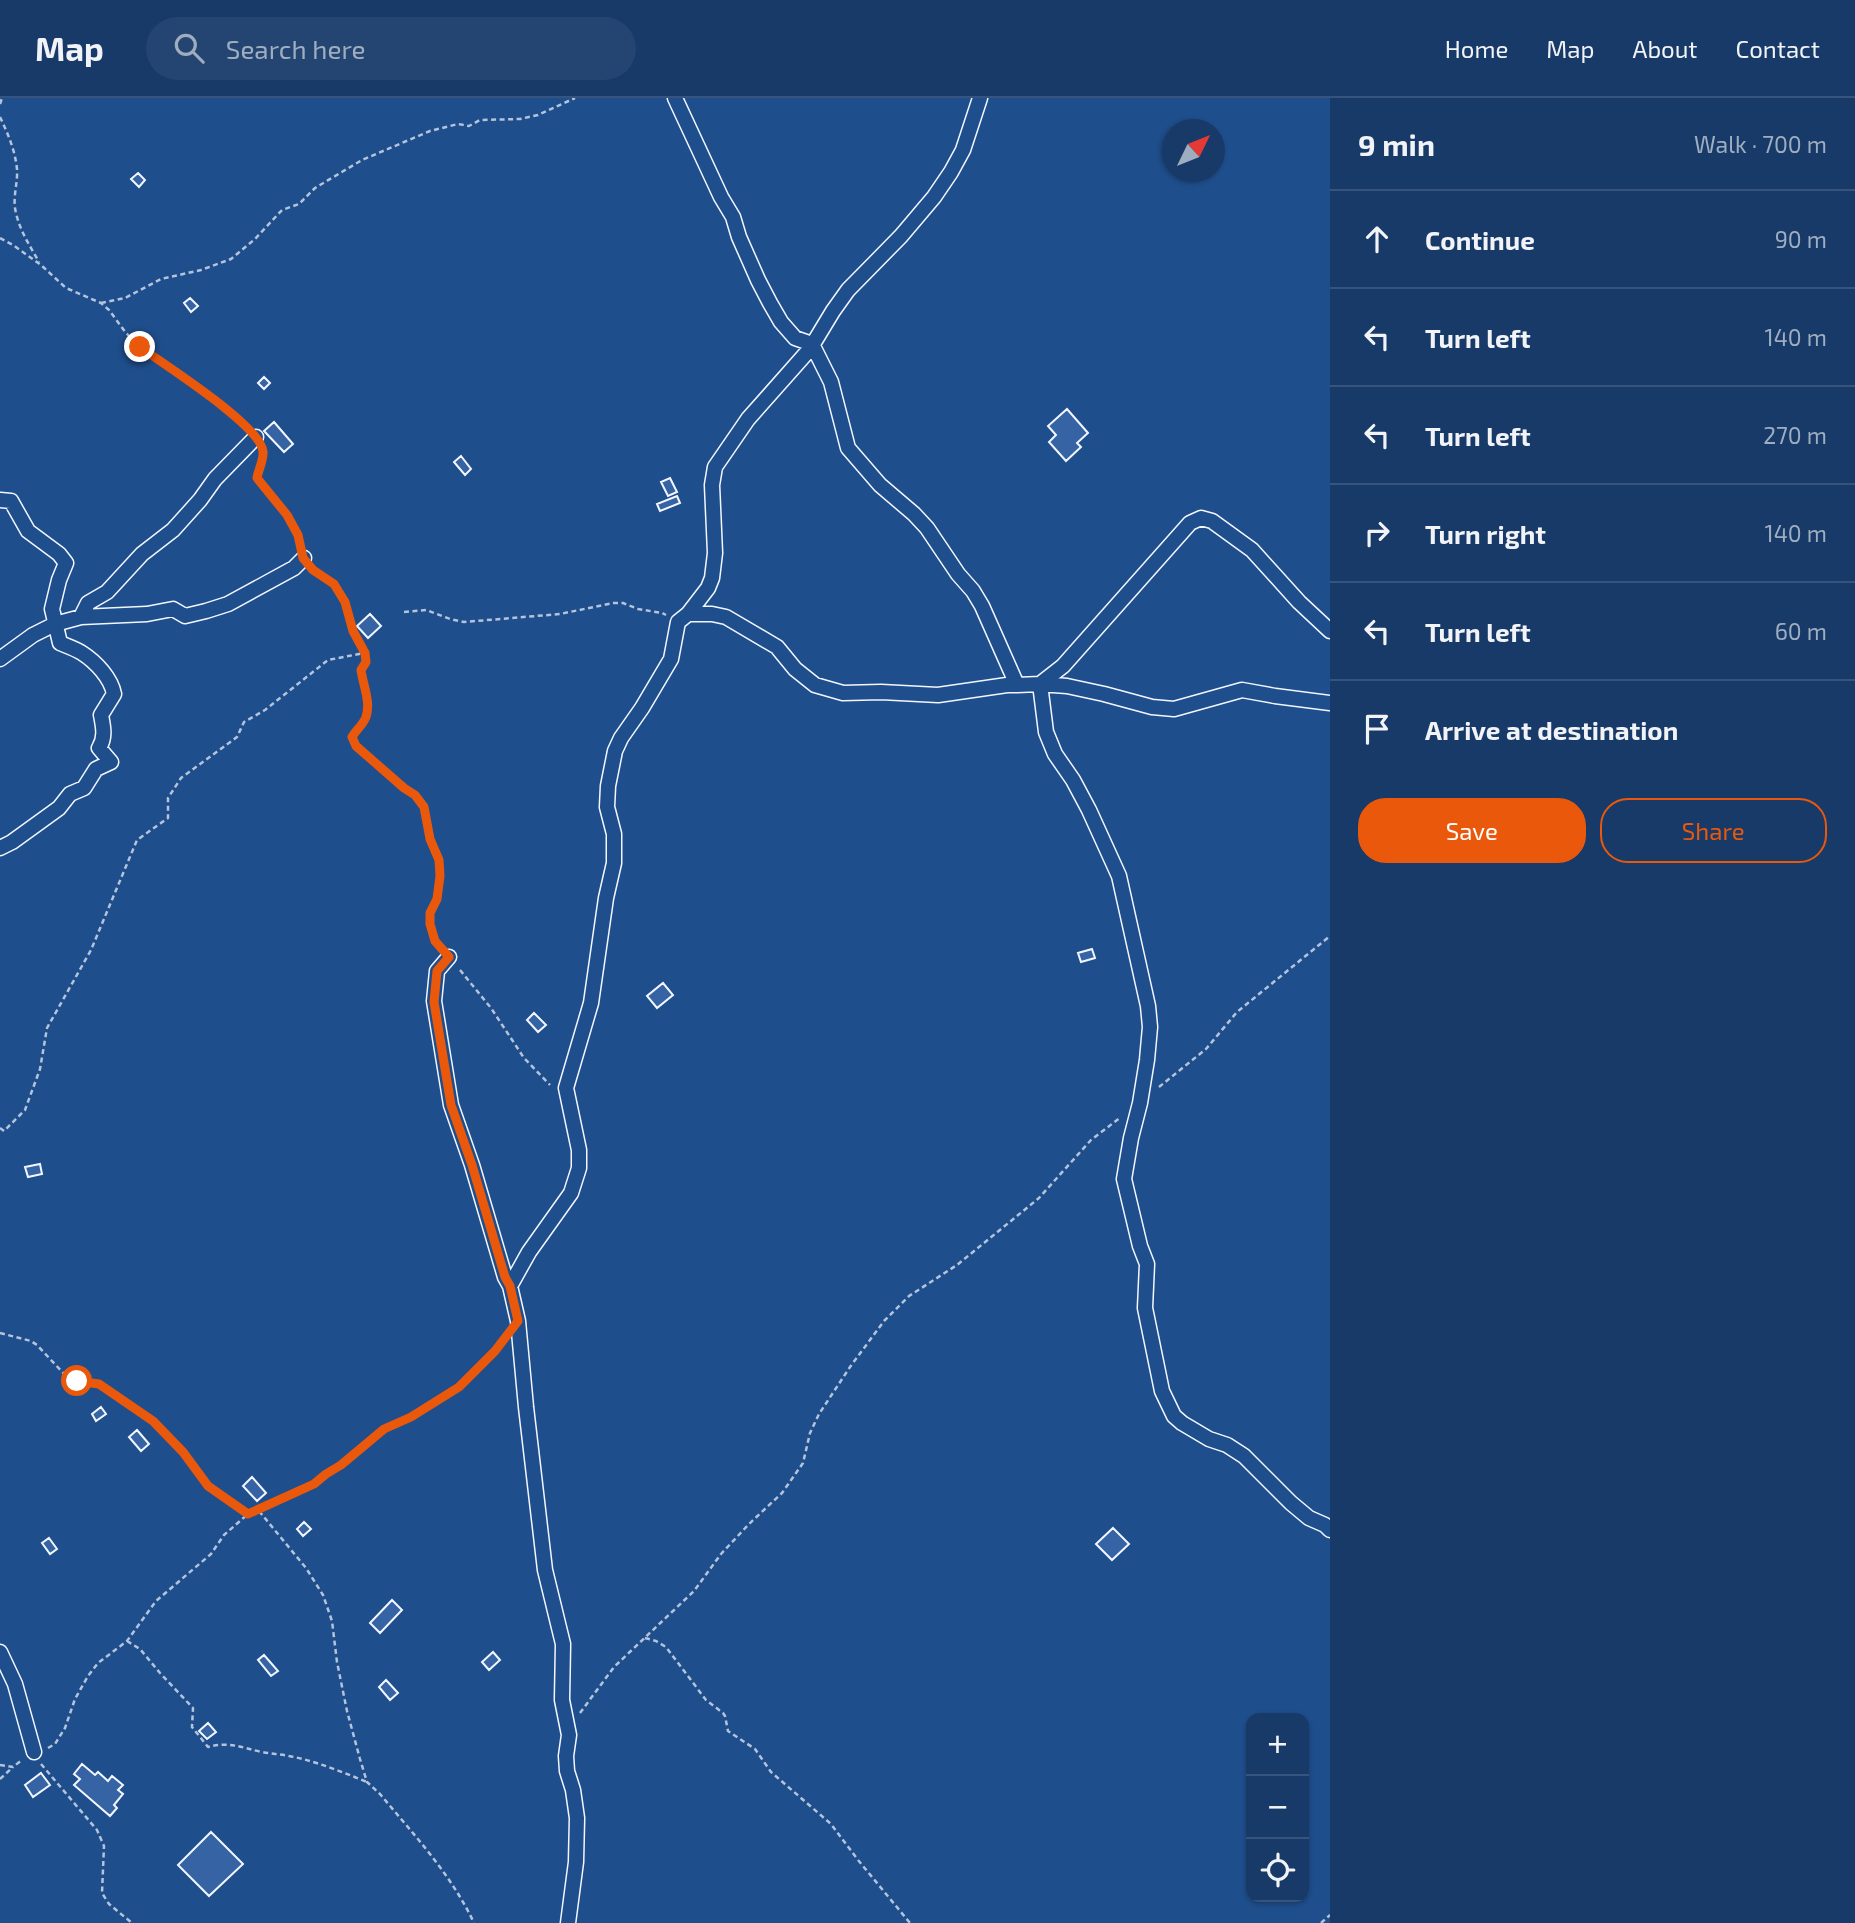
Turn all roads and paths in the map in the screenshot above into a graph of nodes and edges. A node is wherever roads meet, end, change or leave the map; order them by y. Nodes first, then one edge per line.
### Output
1 (2, 98) edge
2 (575, 98) edge
3 (675, 98) edge
4 (980, 98) edge
5 (0, 104) edge
6 (0, 117) edge
7 (0, 238) edge
8 (41, 265) junction
9 (101, 303) junction
10 (812, 344) junction
11 (257, 437) junction
12 (0, 500) edge
13 (303, 558) junction
14 (404, 612) dead end
15 (81, 617) junction
16 (683, 618) junction
17 (55, 624) junction
18 (1330, 631) edge
19 (365, 653) junction
20 (0, 659) edge
21 (1040, 684) junction
22 (1017, 685) junction
23 (1330, 703) edge
24 (0, 848) edge
25 (1330, 936) edge
26 (449, 957) junction
27 (551, 1086) dead end
28 (1140, 1102) junction
29 (0, 1128) edge
30 (510, 1286) junction
31 (518, 1321) junction
32 (0, 1333) edge
33 (259, 1511) junction
34 (248, 1514) junction
35 (1330, 1530) edge
36 (645, 1638) junction
37 (127, 1641) junction
38 (0, 1651) edge
39 (569, 1735) junction
40 (33, 1750) junction
41 (0, 1765) edge
42 (13, 1766) junction
43 (0, 1779) edge
44 (367, 1782) junction
45 (1330, 1915) edge
46 (132, 1923) edge
47 (474, 1923) edge
48 (568, 1923) edge
49 (910, 1923) edge
50 (1321, 1923) edge

1 - 5 path
2 - 9 path
3 - 10 street
4 - 10 street
6 - 8 path
7 - 8 path
8 - 9 path
9 - 11 path
10 - 16 street
10 - 22 street
11 - 13 path
11 - 15 street
12 - 17 street
13 - 15 street
13 - 19 path
14 - 16 path
15 - 17 street
16 - 22 street
16 - 30 street
17 - 20 street
17 - 24 street
18 - 21 street
19 - 26 path
19 - 29 path
21 - 22 street
21 - 23 street
21 - 28 street
25 - 28 path
26 - 27 path
26 - 30 street
28 - 35 street
28 - 36 path
30 - 31 street
31 - 33 path
31 - 39 street
32 - 34 path
33 - 34 path
33 - 44 path
34 - 37 path
36 - 39 path
36 - 49 path
37 - 40 path
37 - 44 path
38 - 40 street
39 - 48 street
40 - 42 path
40 - 46 path
41 - 42 path
42 - 43 path
44 - 47 path
45 - 50 path

